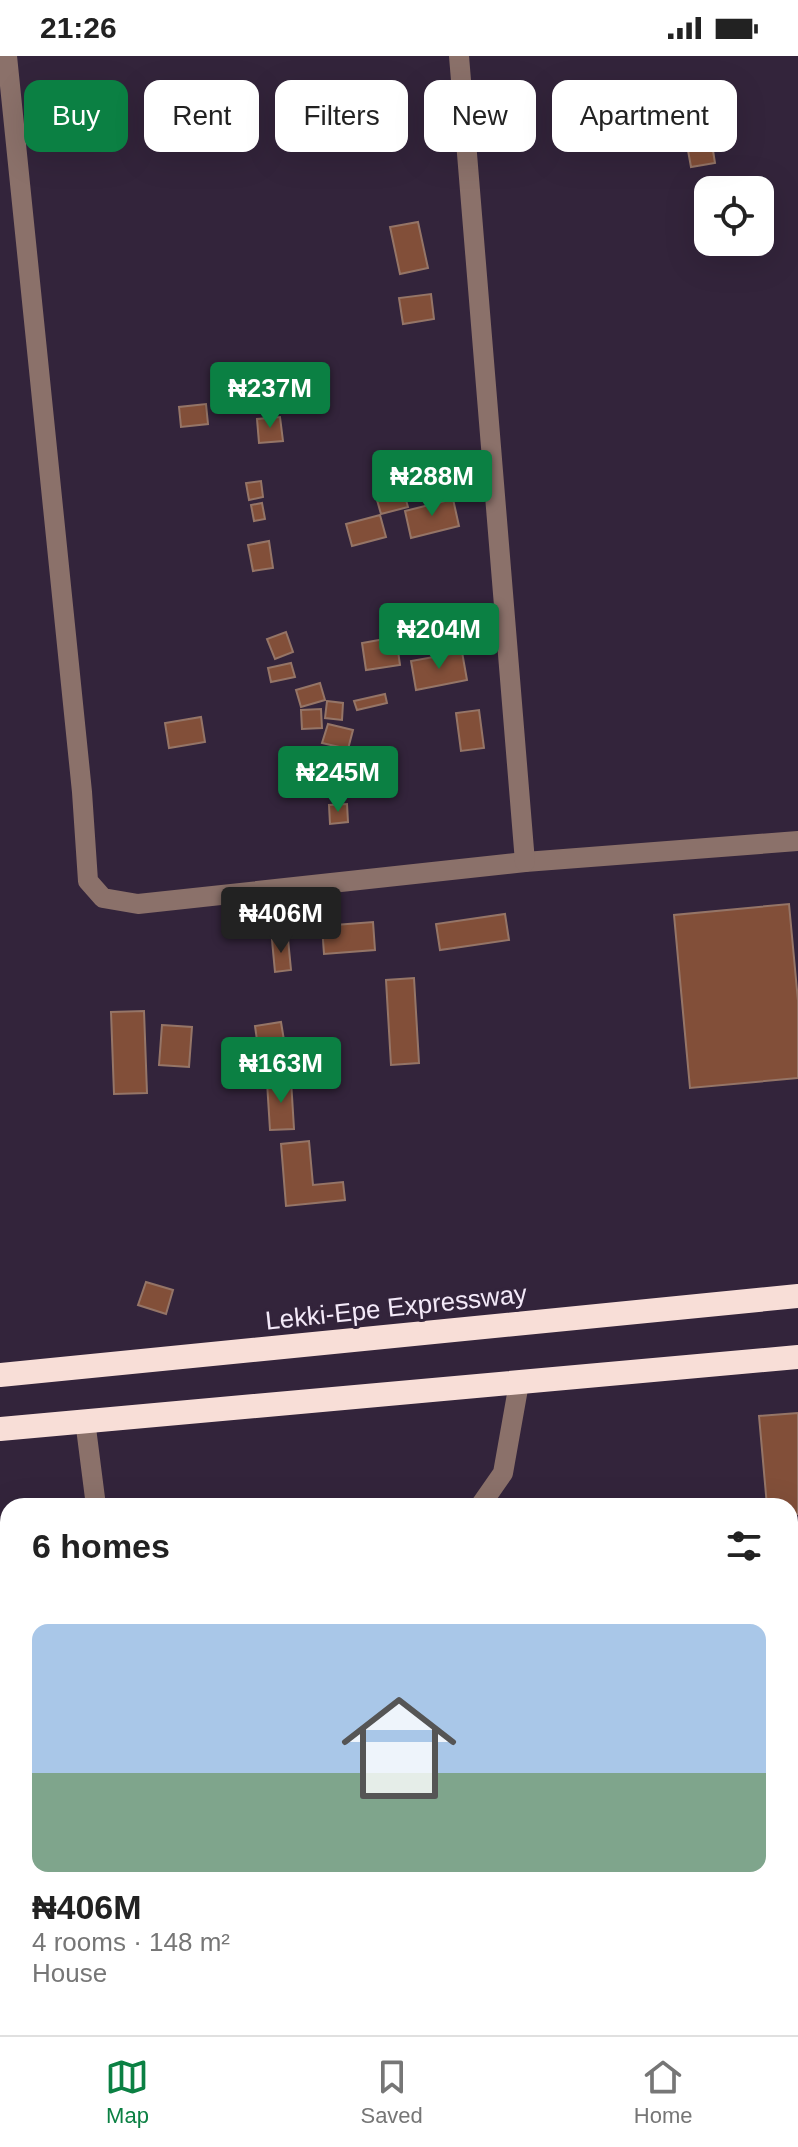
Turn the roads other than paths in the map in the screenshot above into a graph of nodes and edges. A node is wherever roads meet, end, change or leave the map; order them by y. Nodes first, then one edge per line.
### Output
1 (7, 56) edge
2 (459, 56) edge
3 (798, 841) edge
4 (525, 862) junction
5 (798, 1296) edge
6 (798, 1357) edge
7 (0, 1375) edge
8 (519, 1383) junction
9 (85, 1420) junction
10 (0, 1429) edge
11 (95, 1498) edge
12 (486, 1498) edge

1 - 4 street
2 - 4 street
3 - 4 street
5 - 7 highway, Lekki-Epe Expressway
6 - 8 highway
8 - 9 highway
8 - 12 street
9 - 10 highway
9 - 11 street

